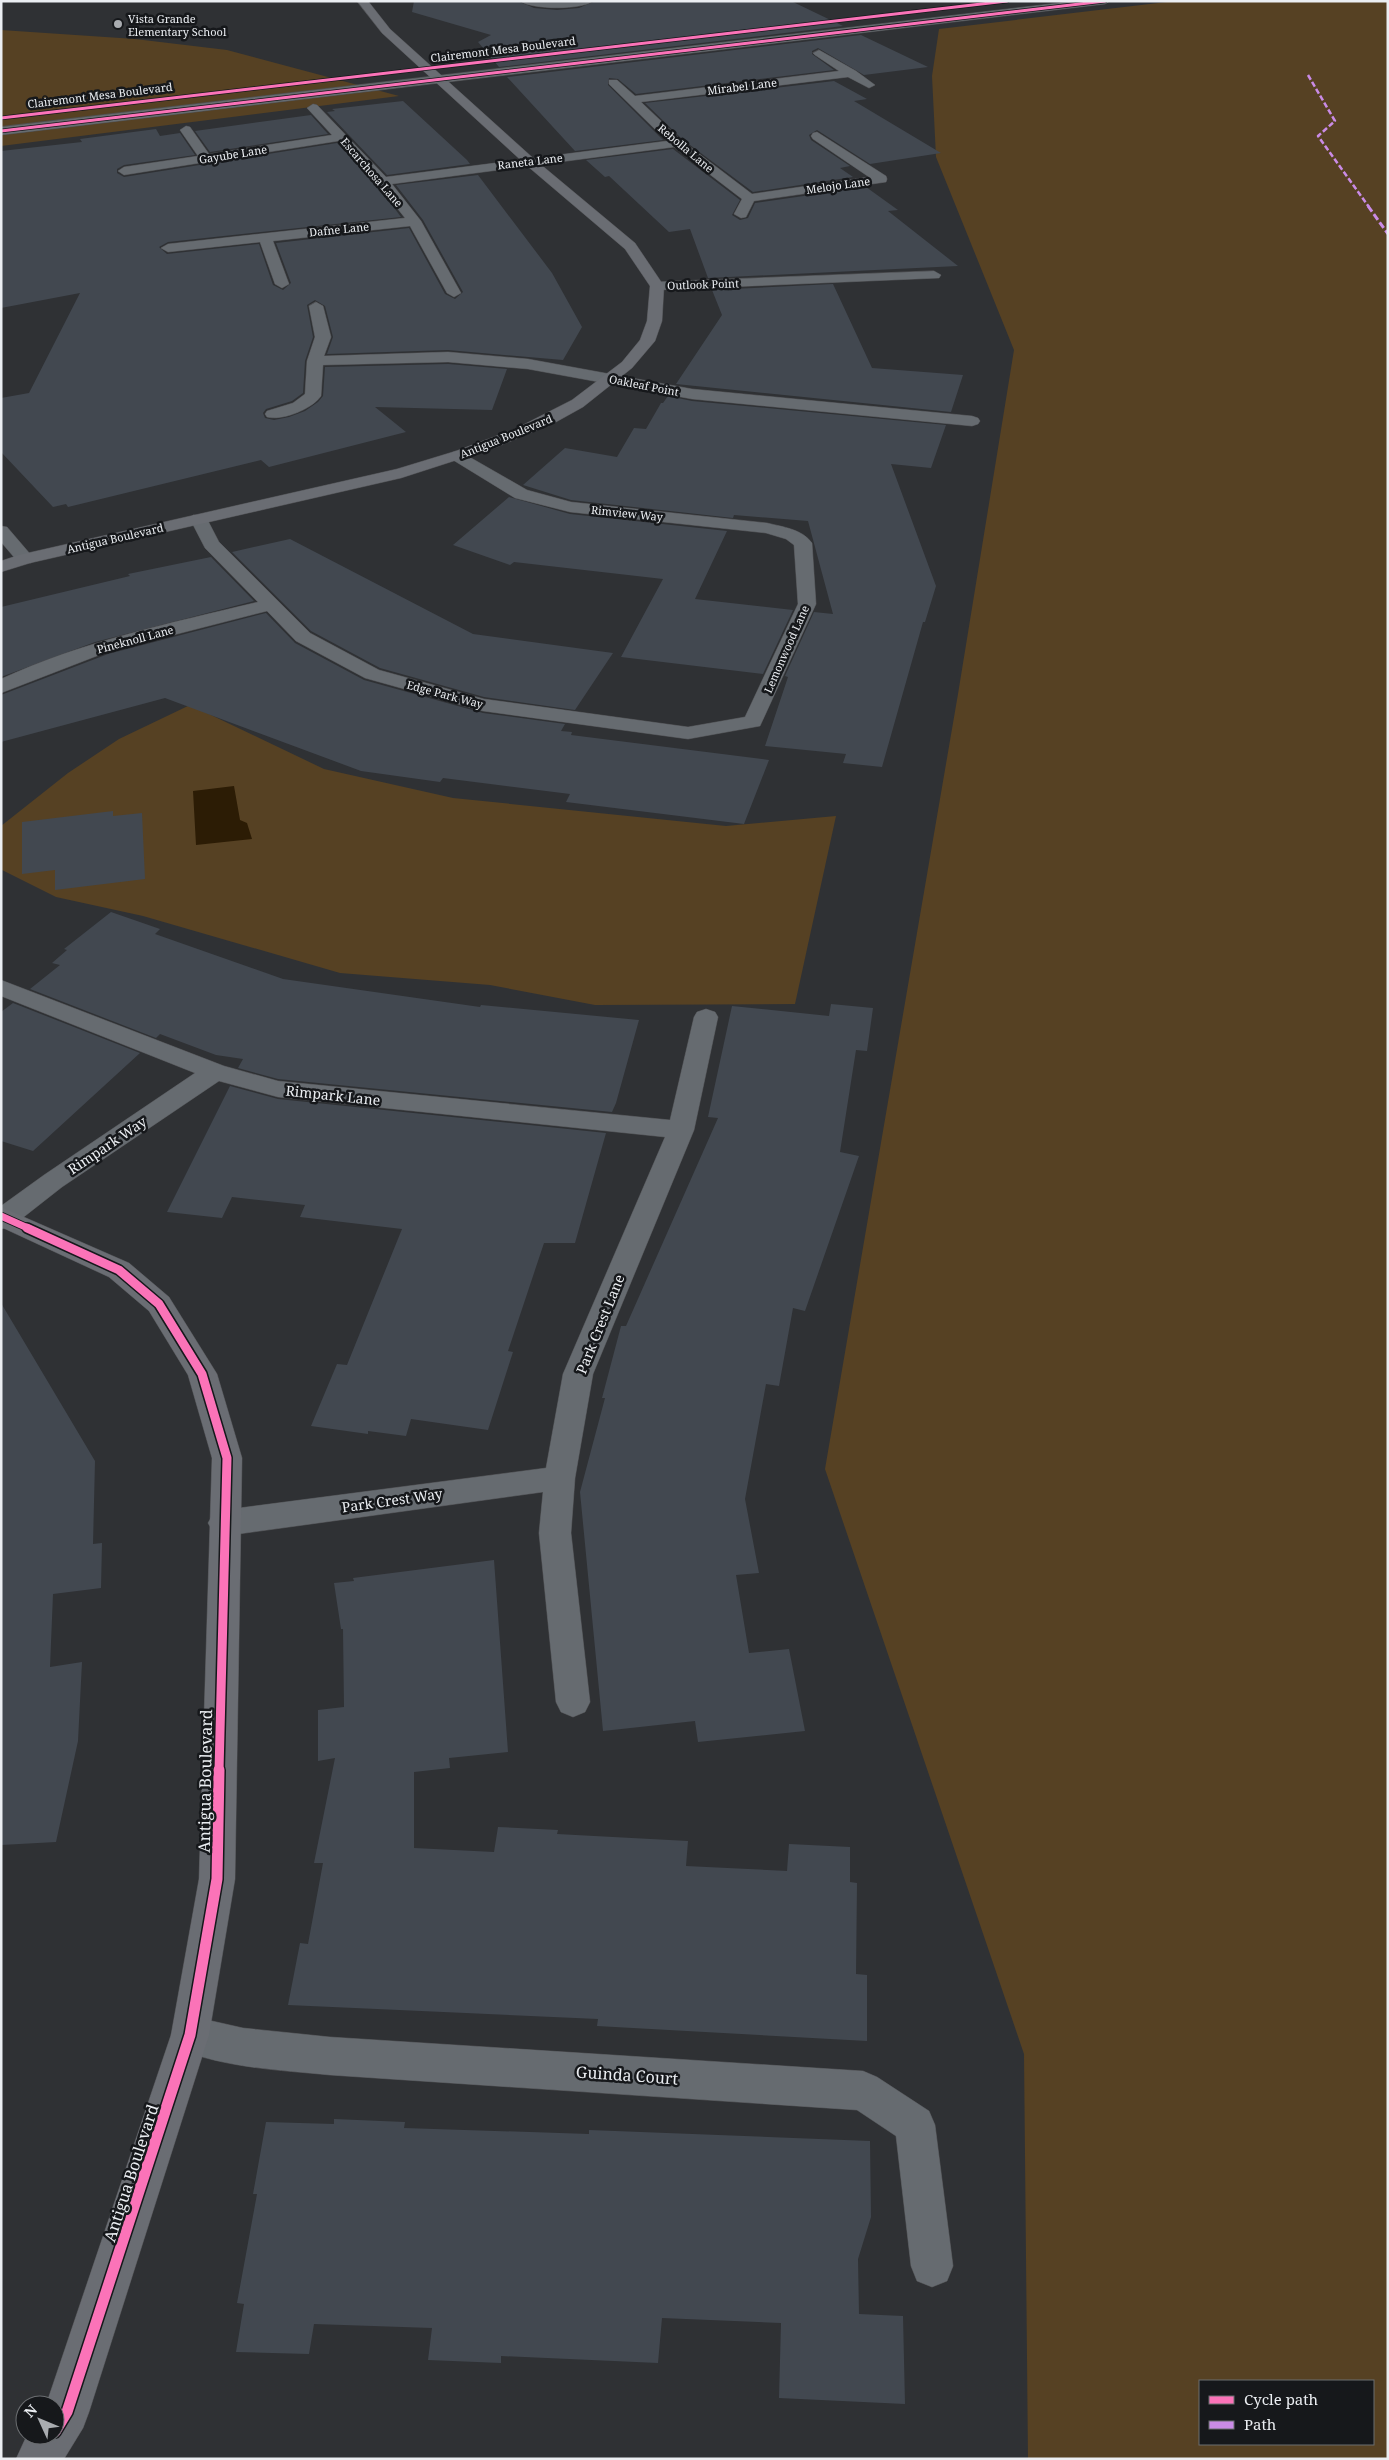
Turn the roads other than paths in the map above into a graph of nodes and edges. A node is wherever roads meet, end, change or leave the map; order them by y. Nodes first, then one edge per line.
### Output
1 (362, 1) edge
2 (525, 1) edge
3 (588, 1) edge
4 (1007, 1) edge
5 (1105, 1) edge
6 (818, 54) dead end
7 (428, 69) junction
8 (852, 73) junction
9 (441, 80) junction
10 (613, 82) dead end
11 (869, 84) dead end
12 (632, 100) junction
13 (313, 108) dead end
14 (1, 118) edge
15 (186, 130) dead end
16 (1, 131) edge
17 (818, 136) dead end
18 (342, 137) junction
19 (677, 142) junction
20 (206, 158) junction
21 (529, 161) junction
22 (124, 171) dead end
23 (383, 181) junction
24 (749, 198) junction
25 (741, 214) dead end
26 (414, 221) junction
27 (265, 237) junction
28 (168, 248) dead end
29 (934, 275) dead end
30 (282, 284) dead end
31 (657, 286) junction
32 (454, 293) dead end
33 (316, 306) dead end
34 (315, 361) junction
35 (612, 379) junction
36 (273, 414) dead end
37 (972, 421) dead end
38 (459, 456) junction
39 (199, 520) junction
40 (1, 530) edge
41 (803, 543) joint
42 (24, 559) junction
43 (1, 567) edge
44 (272, 604) junction
45 (1, 686) edge
46 (752, 722) joint
47 (1, 987) edge
48 (706, 1017) dead end
49 (215, 1072) junction
50 (681, 1130) junction
51 (2, 1218) edge
52 (560, 1478) junction
53 (224, 1523) junction
54 (573, 1702) dead end
55 (190, 2035) junction
56 (932, 2266) dead end
57 (65, 2415) edge
58 (47, 2445) edge
59 (38, 2459) edge

1 - 7 street
2 - 3 street
4 - 7 main road, Clairemont Mesa Boulevard
5 - 9 main road, Clairemont Mesa Boulevard
6 - 8 street
7 - 9 street
7 - 14 main road, Clairemont Mesa Boulevard
8 - 11 street
8 - 12 street, Mirabel Lane
9 - 16 main road, Clairemont Mesa Boulevard
9 - 21 street
10 - 12 street, Rebolla Lane
12 - 19 street, Rebolla Lane
13 - 18 street, Escarchosa Lane
15 - 20 street
17 - 24 street, Melojo Lane
18 - 20 street, Gayube Lane
18 - 23 street, Escarchosa Lane
19 - 21 street, Raneta Lane
19 - 24 street, Rebolla Lane
20 - 22 street, Gayube Lane
21 - 23 street, Raneta Lane
21 - 31 street
23 - 26 street, Escarchosa Lane
24 - 25 street
26 - 27 street, Dafne Lane
26 - 32 street, Escarchosa Lane
27 - 28 street, Dafne Lane
27 - 30 street
29 - 31 street, Outlook Point
31 - 35 street, Antigua Boulevard
33 - 34 street
34 - 35 street, Oakleaf Point
34 - 36 street
35 - 37 street, Oakleaf Point
35 - 38 street, Antigua Boulevard
38 - 39 street, Antigua Boulevard
38 - 41 street, Rimview Way
39 - 42 street, Antigua Boulevard
39 - 44 street, Edge Park Way
40 - 42 street
41 - 46 street, Lemonwood Lane
42 - 43 street, Antigua Boulevard
44 - 45 street, Pineknoll Lane
44 - 46 street, Edge Park Way
47 - 49 street, Rimpark Lane
48 - 50 street, Park Crest Lane
49 - 50 street, Rimpark Lane
49 - 51 street, Rimpark Way
50 - 52 street, Park Crest Lane
51 - 53 street, Antigua Boulevard
52 - 53 street, Park Crest Way
52 - 54 street, Park Crest Lane
53 - 55 street, Antigua Boulevard
55 - 56 street, Guinda Court
55 - 57 street, Antigua Boulevard
58 - 59 street, Antigua Boulevard

